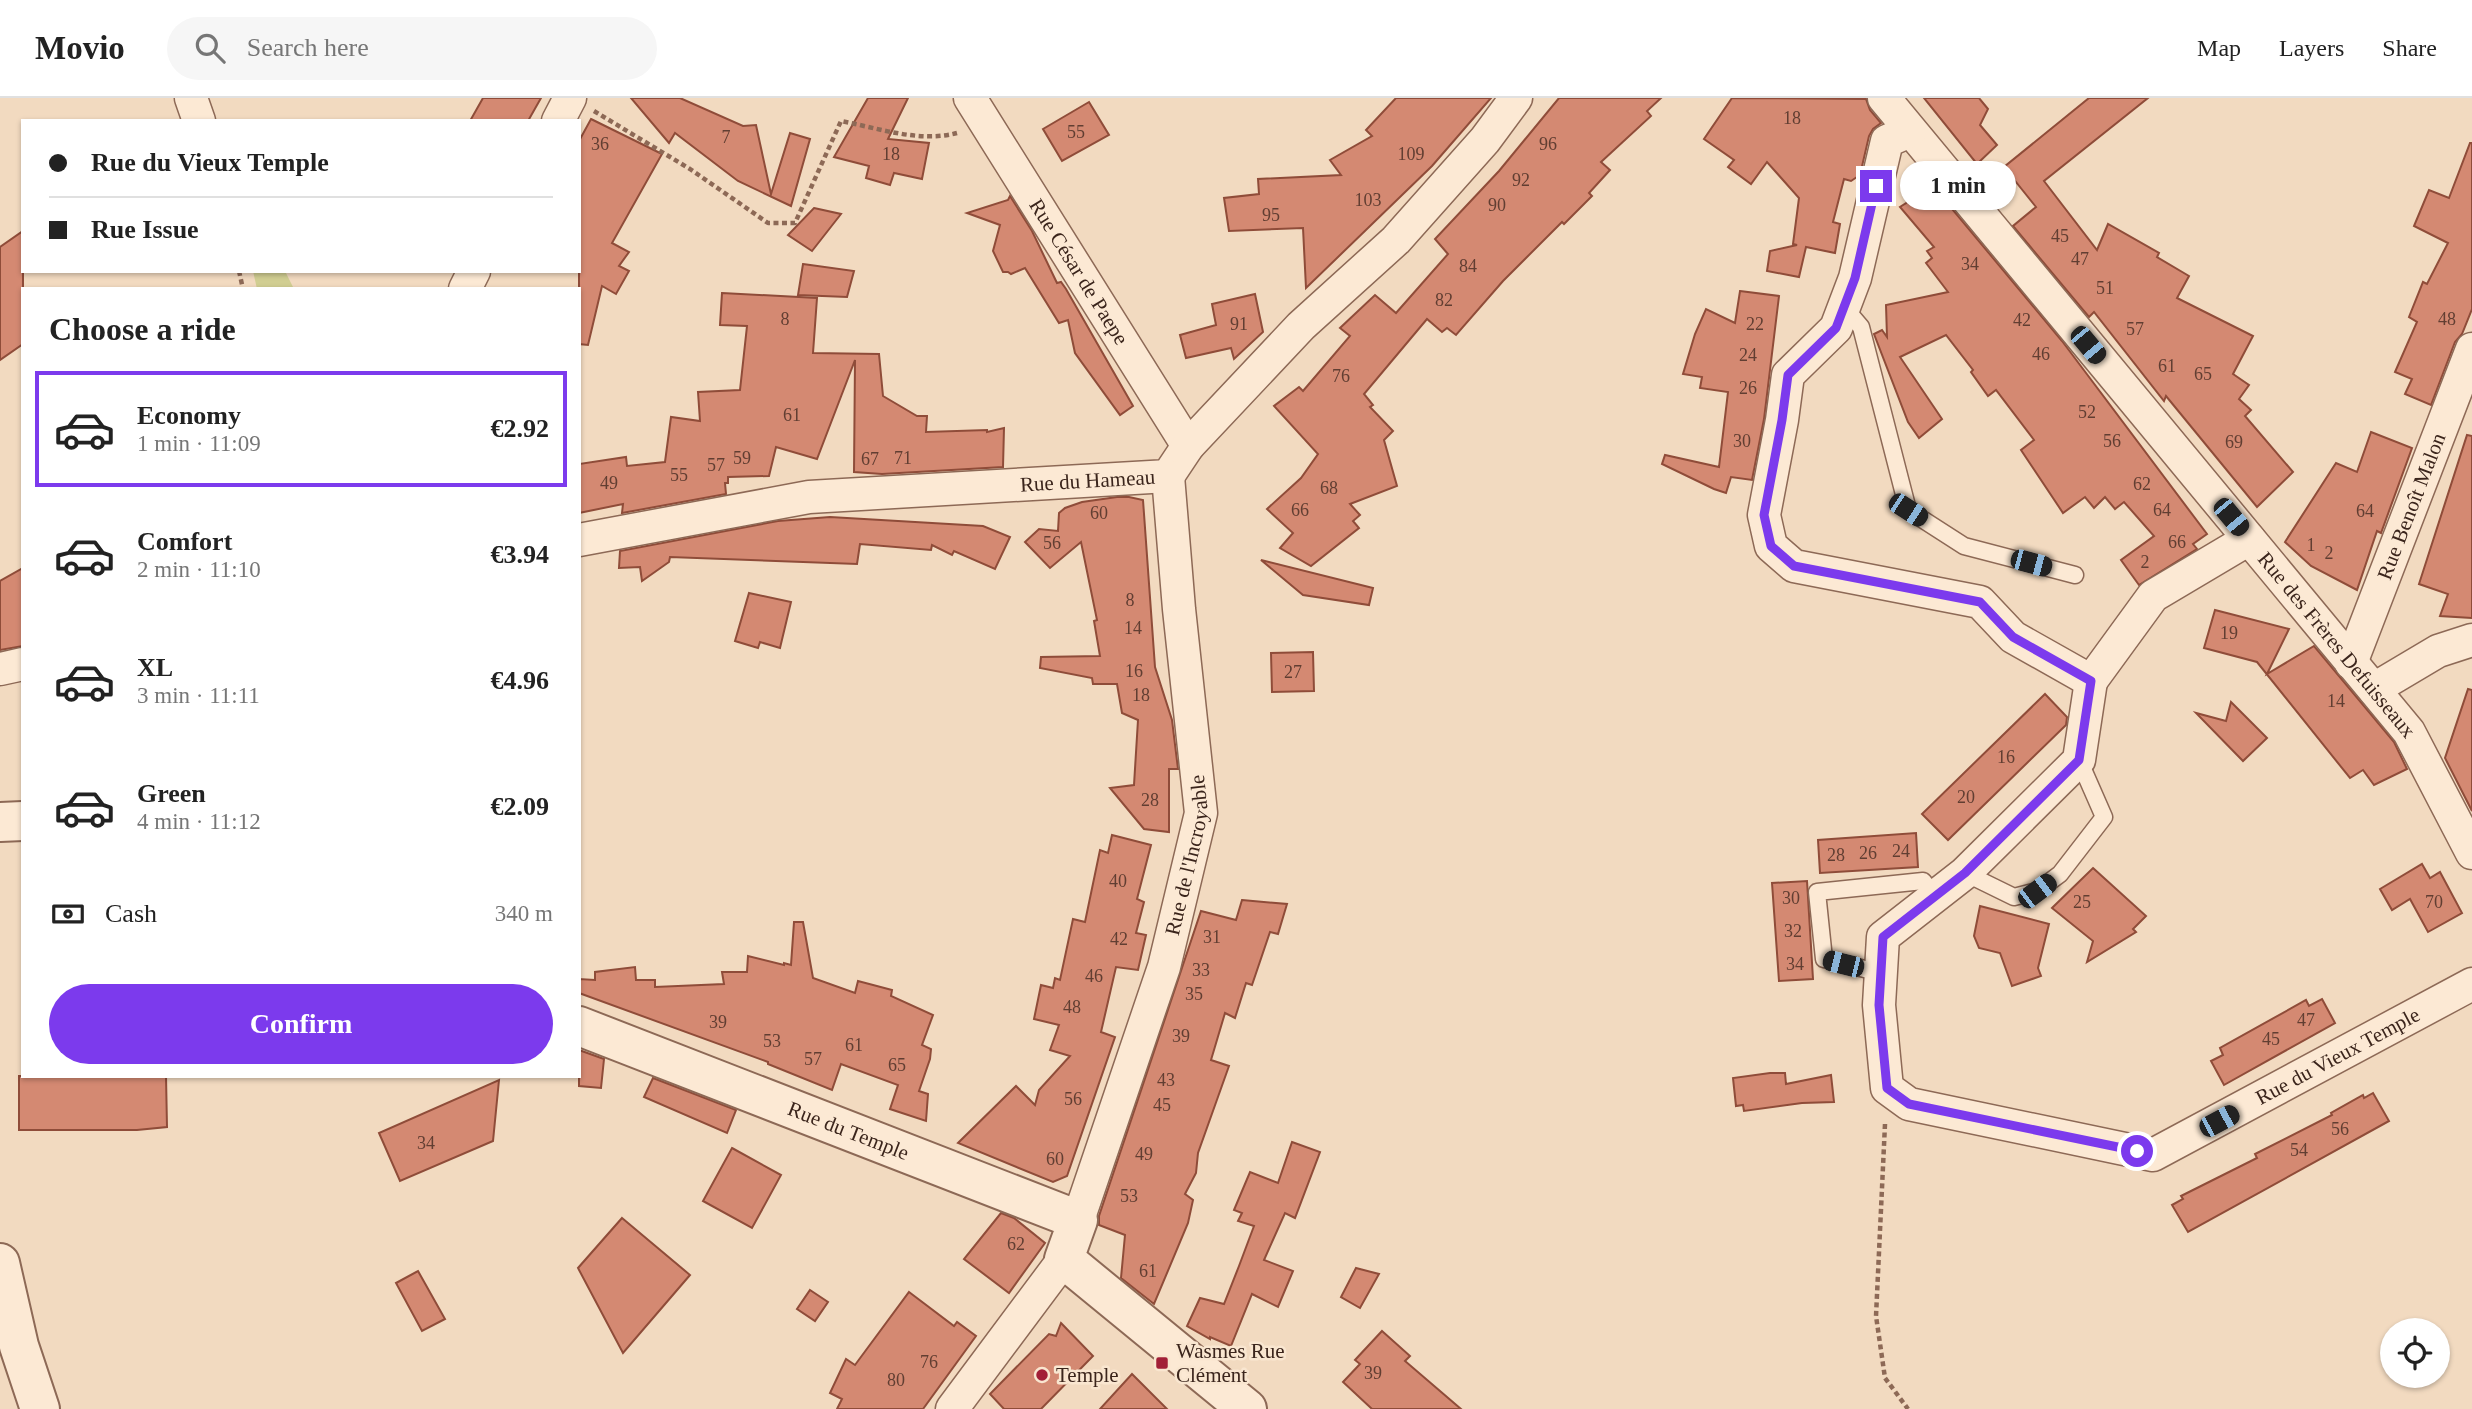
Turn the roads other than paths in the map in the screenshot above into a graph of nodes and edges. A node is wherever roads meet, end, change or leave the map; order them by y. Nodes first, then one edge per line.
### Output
1 (191, 98) edge
2 (1516, 98) edge
3 (1884, 98) edge
4 (978, 110) edge
5 (198, 119) edge
6 (1910, 131) junction
7 (1844, 307) junction
8 (2472, 349) edge
9 (1188, 446) junction
10 (1168, 476) junction
11 (2249, 538) junction
12 (581, 540) edge
13 (2075, 575) dead end
14 (2472, 640) edge
15 (2351, 663) junction
16 (21, 664) edge
17 (0, 669) edge
18 (2091, 681) junction
19 (2374, 689) junction
20 (2079, 760) junction
21 (21, 821) edge
22 (0, 822) edge
23 (2472, 853) edge
24 (1965, 873) junction
25 (1935, 896) junction
26 (1881, 973) junction
27 (2472, 984) edge
28 (581, 1027) edge
29 (1077, 1220) junction
30 (1064, 1259) junction
31 (0, 1263) edge
32 (40, 1409) edge
33 (951, 1409) edge
34 (1247, 1409) edge

1 - 5 street
2 - 9 street, Rue du Hameau
3 - 6 street, Rue des Frères Defuisseaux
4 - 9 street, Rue César de Paepe
6 - 7 street
6 - 11 street, Rue des Frères Defuisseaux
7 - 13 lane
7 - 18 street
8 - 15 street, Rue Benoît Malon
9 - 10 street, Rue du Hameau
10 - 12 street, Rue du Hameau
10 - 29 street, Rue de l'Incroyable
11 - 15 street, Rue des Frères Defuisseaux
11 - 18 street
14 - 19 street
15 - 19 street, Rue des Frères Defuisseaux
16 - 17 street
18 - 20 street
19 - 23 street, Rue des Frères Defuisseaux
20 - 24 street
20 - 24 lane
21 - 22 street
24 - 25 street
25 - 26 street
25 - 26 lane
26 - 27 street, Rue du Vieux Temple
28 - 29 street, Rue du Temple
29 - 30 street
30 - 33 street
30 - 34 street
31 - 32 street

